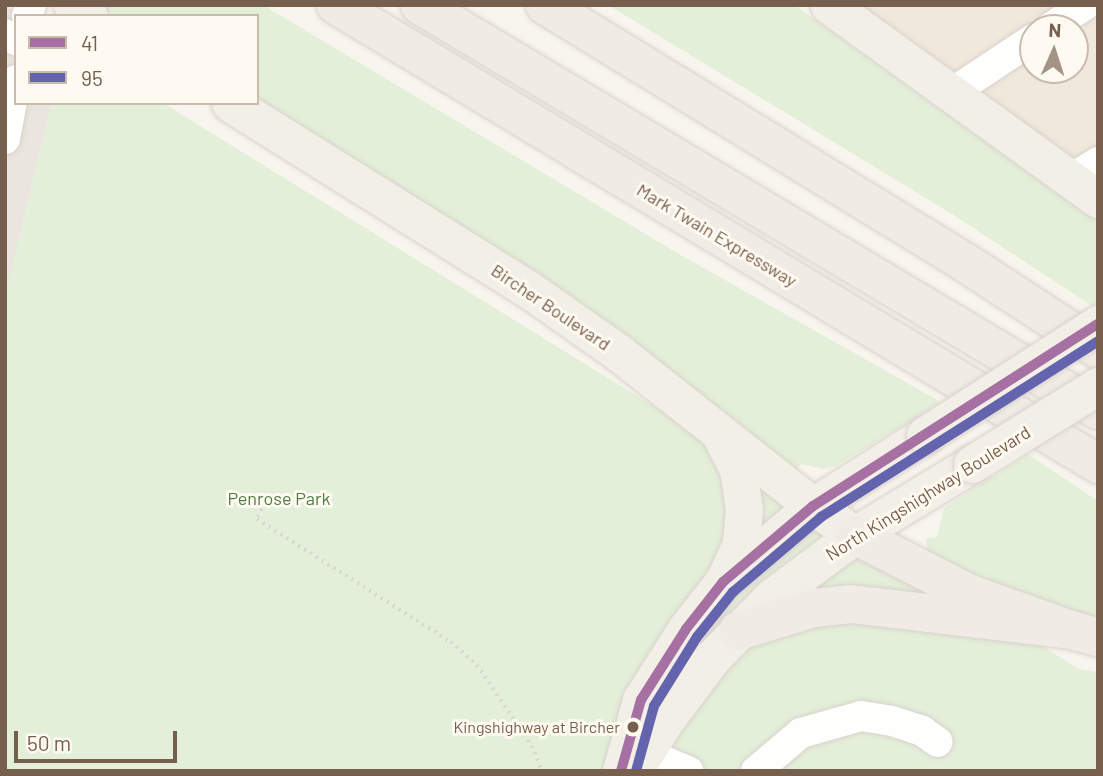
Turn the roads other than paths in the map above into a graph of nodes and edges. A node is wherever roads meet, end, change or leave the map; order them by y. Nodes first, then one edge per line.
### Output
1 (336, 5) edge
2 (420, 5) edge
3 (545, 5) edge
4 (566, 5) edge
5 (829, 5) edge
6 (611, 45) junction
7 (1019, 48) edge
8 (14, 91) edge
9 (950, 94) junction
10 (233, 105) edge
11 (5, 139) edge
12 (1089, 180) edge
13 (1098, 324) edge
14 (1098, 348) edge
15 (1098, 386) edge
16 (1098, 410) edge
17 (718, 431) junction
18 (1098, 464) edge
19 (813, 506) junction
20 (855, 535) junction
21 (723, 582) junction
22 (738, 631) junction
23 (1084, 634) edge
24 (938, 742) dead end
25 (633, 765) edge
26 (688, 771) edge
27 (756, 771) edge

1 - 18 highway, Mark Twain Expressway
2 - 16 highway
3 - 6 highway
4 - 6 highway
5 - 9 main road
6 - 14 highway
7 - 9 street
8 - 11 street
9 - 12 main road
10 - 17 main road, Bircher Boulevard
13 - 19 main road, bridge
15 - 20 main road, North Kingshighway Boulevard, bridge
17 - 19 main road, Bircher Boulevard
17 - 21 main road
19 - 20 main road, Bircher Boulevard
19 - 21 main road
20 - 22 main road, North Kingshighway Boulevard
20 - 23 highway
21 - 25 main road
22 - 23 highway
22 - 25 main road, North Kingshighway Boulevard
24 - 27 street
25 - 26 street

